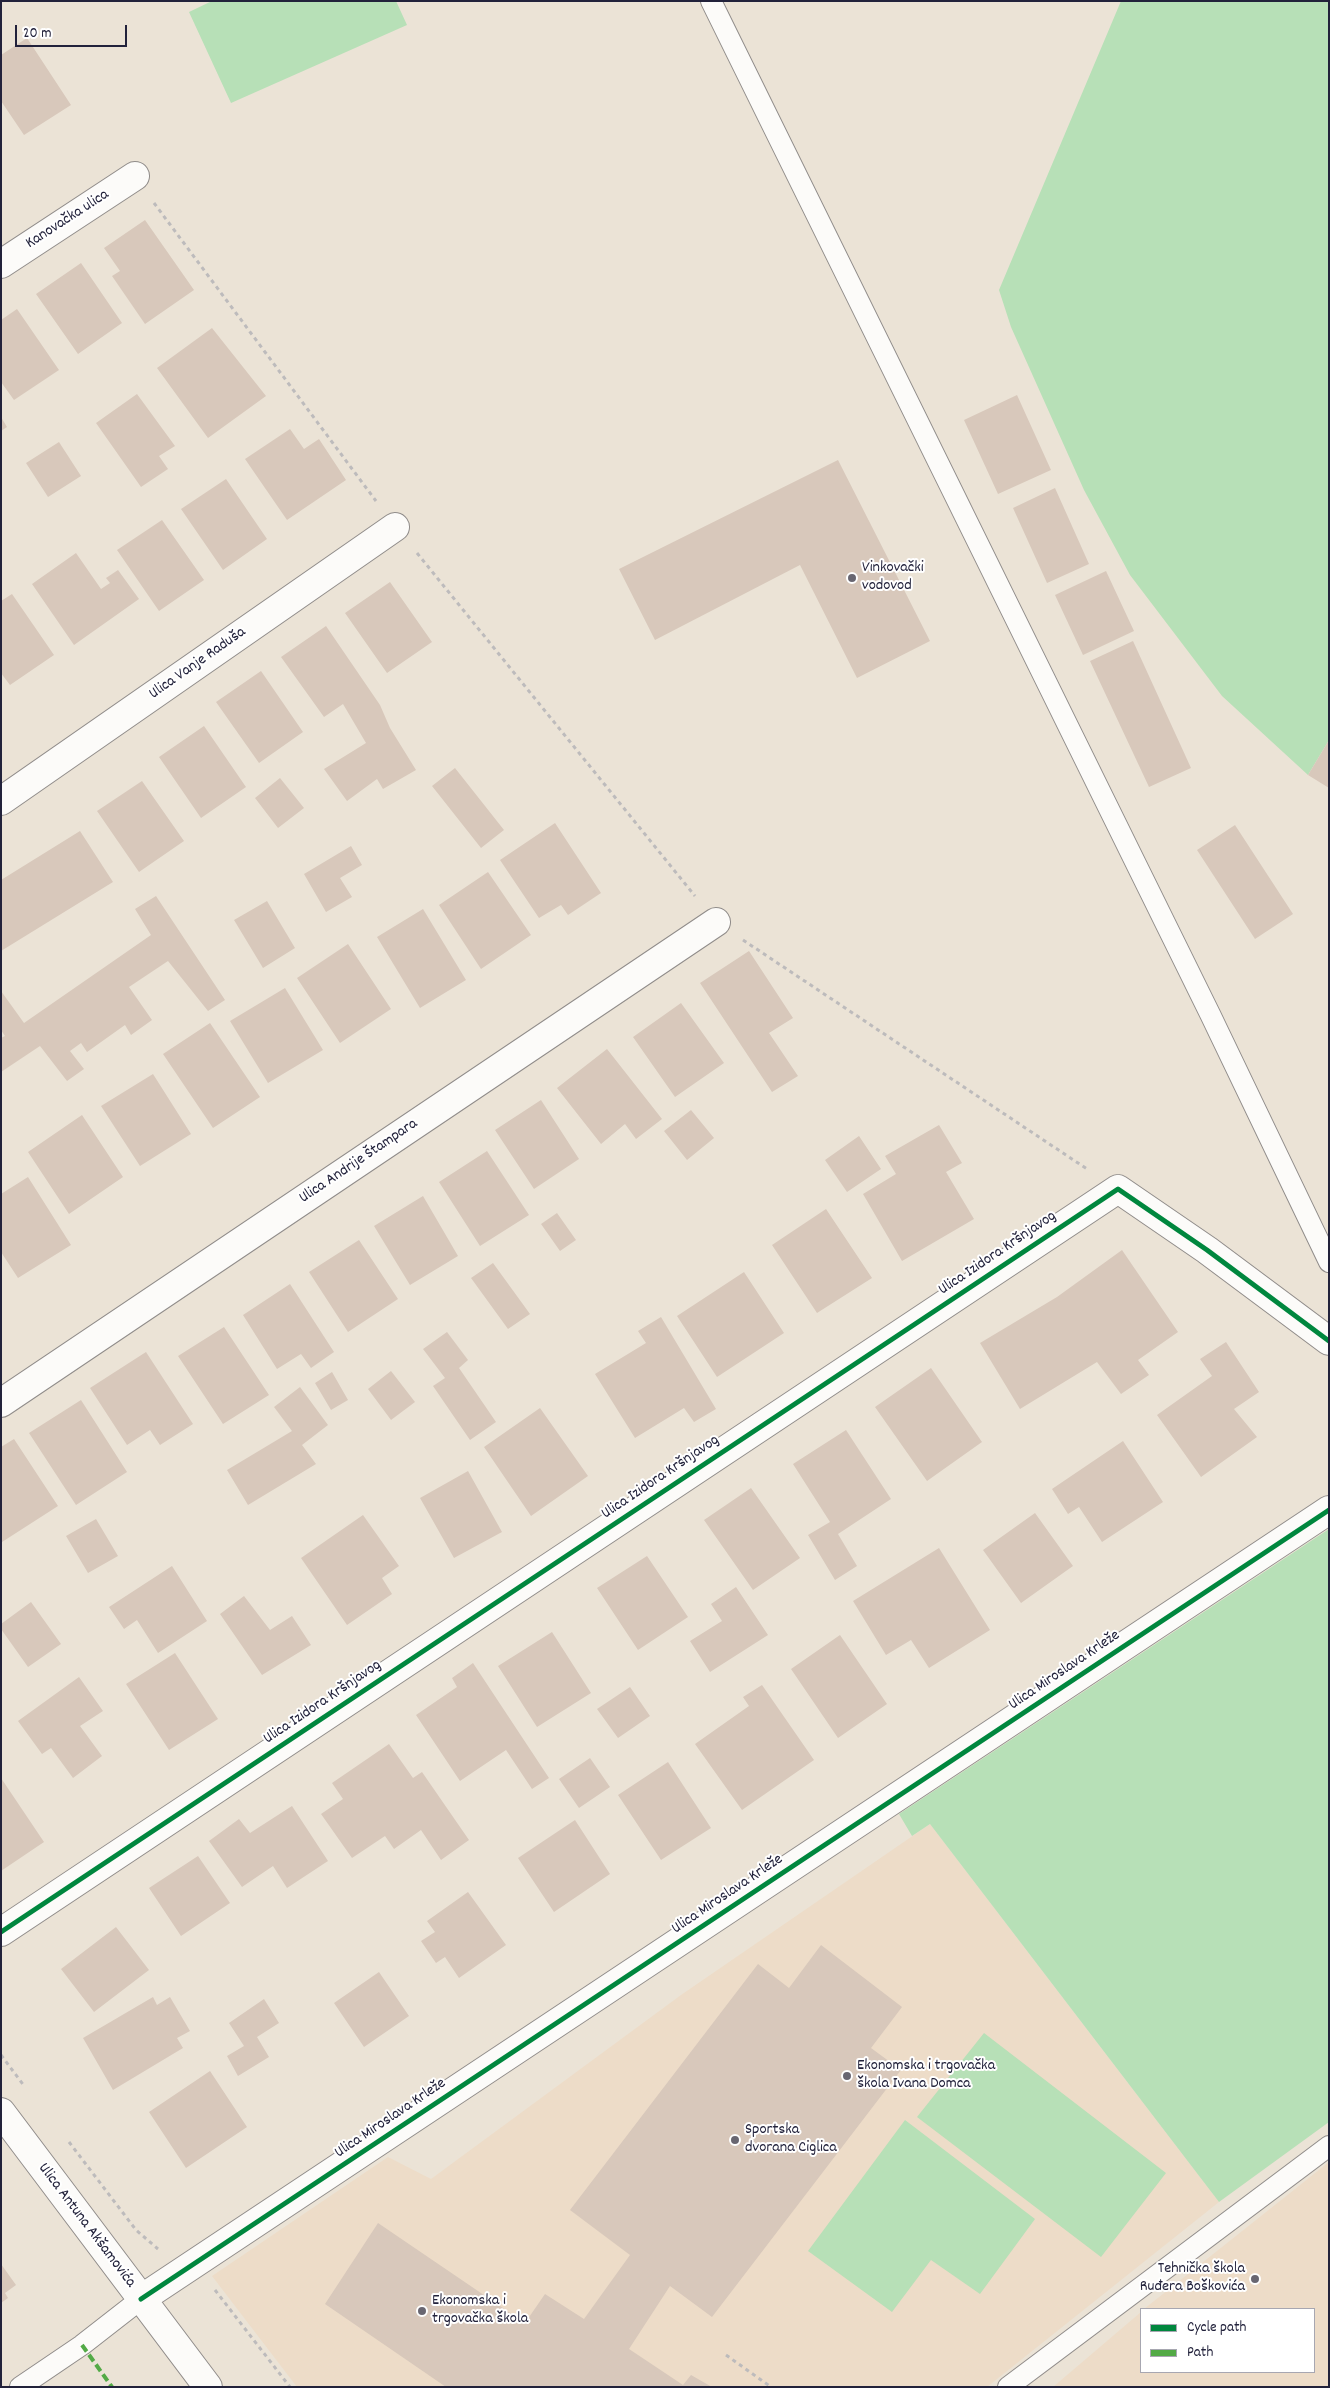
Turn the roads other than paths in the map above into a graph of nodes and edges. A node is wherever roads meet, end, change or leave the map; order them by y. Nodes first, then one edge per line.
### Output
1 (711, 1) edge
2 (135, 176) road end
3 (1, 264) edge
4 (395, 527) road end
5 (1, 801) edge
6 (716, 922) road end
7 (1329, 1262) edge
8 (1329, 1341) edge
9 (1, 1403) edge
10 (1329, 1510) edge
11 (1, 1932) edge
12 (1, 2112) edge
13 (1329, 2146) edge
14 (141, 2299) junction
15 (20, 2387) edge
16 (208, 2387) edge
17 (1008, 2387) edge

1 - 7 lane
2 - 3 street, Kanovačka ulica
4 - 5 street, Ulica Vanje Raduša
6 - 9 street, Ulica Andrije Štampara
8 - 11 street, Ulica Izidora Kršnjavog
10 - 14 street, Ulica Miroslava Krleže
12 - 14 street, Ulica Antuna Akšamovića
13 - 17 lane
14 - 15 lane
14 - 16 street, Ulica Antuna Akšamovića

